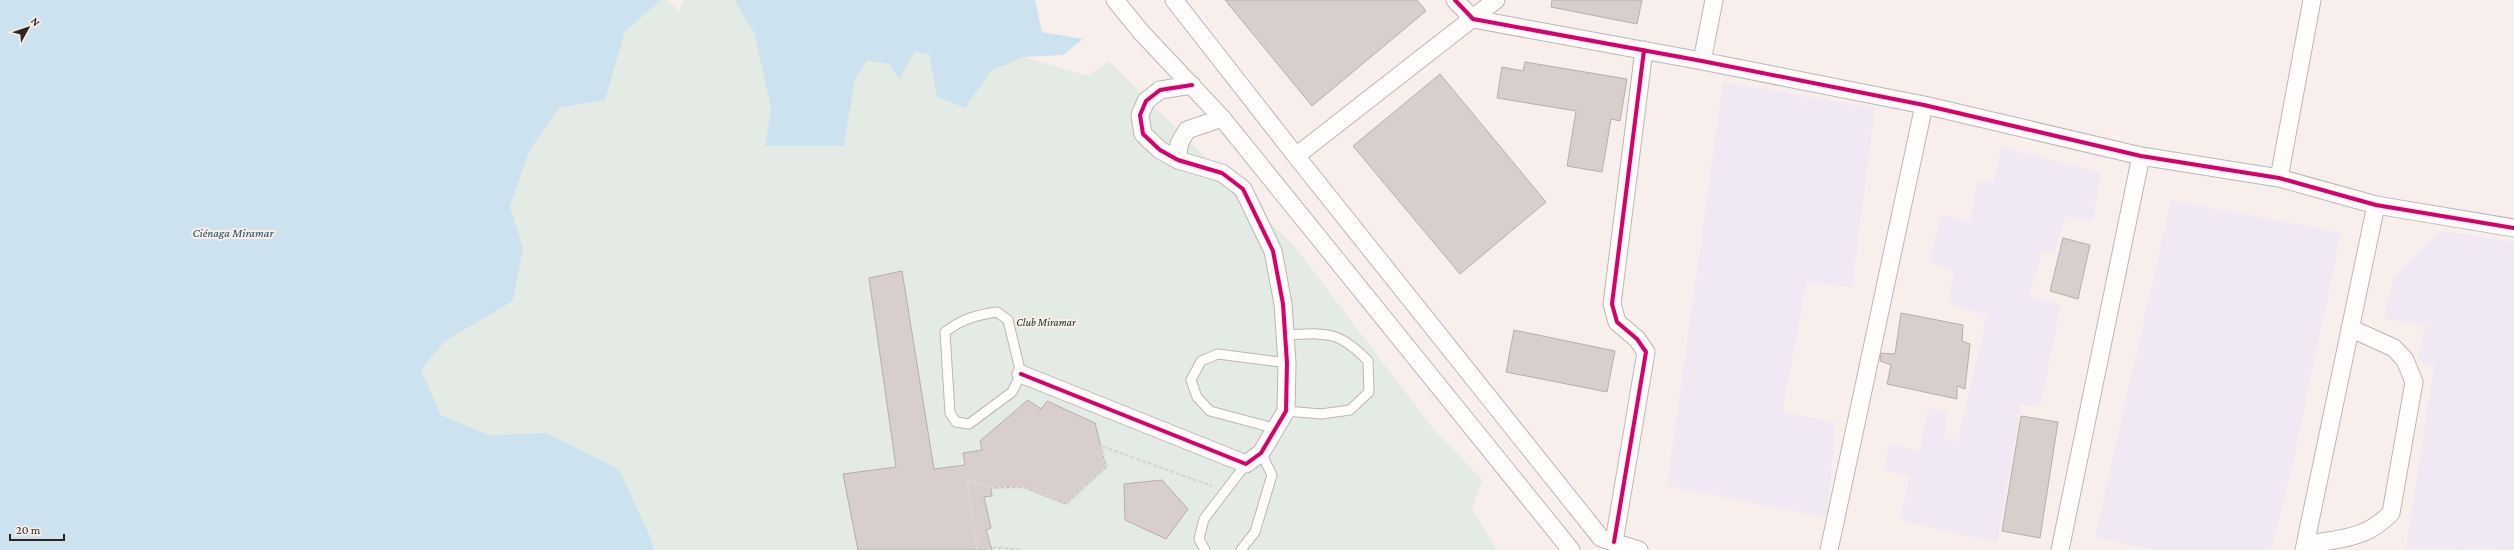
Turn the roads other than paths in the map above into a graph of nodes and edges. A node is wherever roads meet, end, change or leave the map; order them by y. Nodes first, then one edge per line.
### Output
1 (1115, 0) edge
2 (1174, 0) edge
3 (1455, 0) edge
4 (1496, 0) edge
5 (1714, 0) edge
6 (2312, 0) edge
7 (1473, 19) junction
8 (1644, 50) junction
9 (1702, 61) junction
10 (1192, 85) junction
11 (1924, 105) junction
12 (1222, 118) junction
13 (1296, 156) junction
14 (2141, 156) junction
15 (1178, 160) junction
16 (2279, 178) junction
17 (2376, 205) junction
18 (2514, 228) edge
19 (2350, 328) junction
20 (1286, 335) junction
21 (1287, 363) junction
22 (1021, 374) junction
23 (1286, 411) junction
24 (1277, 429) junction
25 (1261, 453) junction
26 (1246, 464) junction
27 (1614, 542) junction
28 (2305, 547) edge
29 (1205, 550) edge
30 (1241, 550) edge
31 (1571, 550) edge
32 (1639, 550) edge
33 (1829, 550) edge
34 (2060, 550) edge

1 - 10 street
2 - 13 street
3 - 7 street
4 - 7 street
5 - 9 street
6 - 16 street
7 - 8 street
7 - 13 street
8 - 9 street
8 - 27 street
9 - 11 street
10 - 12 street
10 - 15 street
11 - 14 street
11 - 33 street
12 - 15 street
12 - 31 street
13 - 27 street
14 - 16 street
14 - 34 street
15 - 20 street
16 - 17 street
17 - 18 street
17 - 19 street
19 - 28 street
19 - 28 street
20 - 21 street
20 - 23 lane
21 - 23 street
21 - 24 lane
22 - 22 lane
22 - 26 street
23 - 24 street
24 - 25 street
25 - 26 street
25 - 30 lane
26 - 29 lane
27 - 32 street

